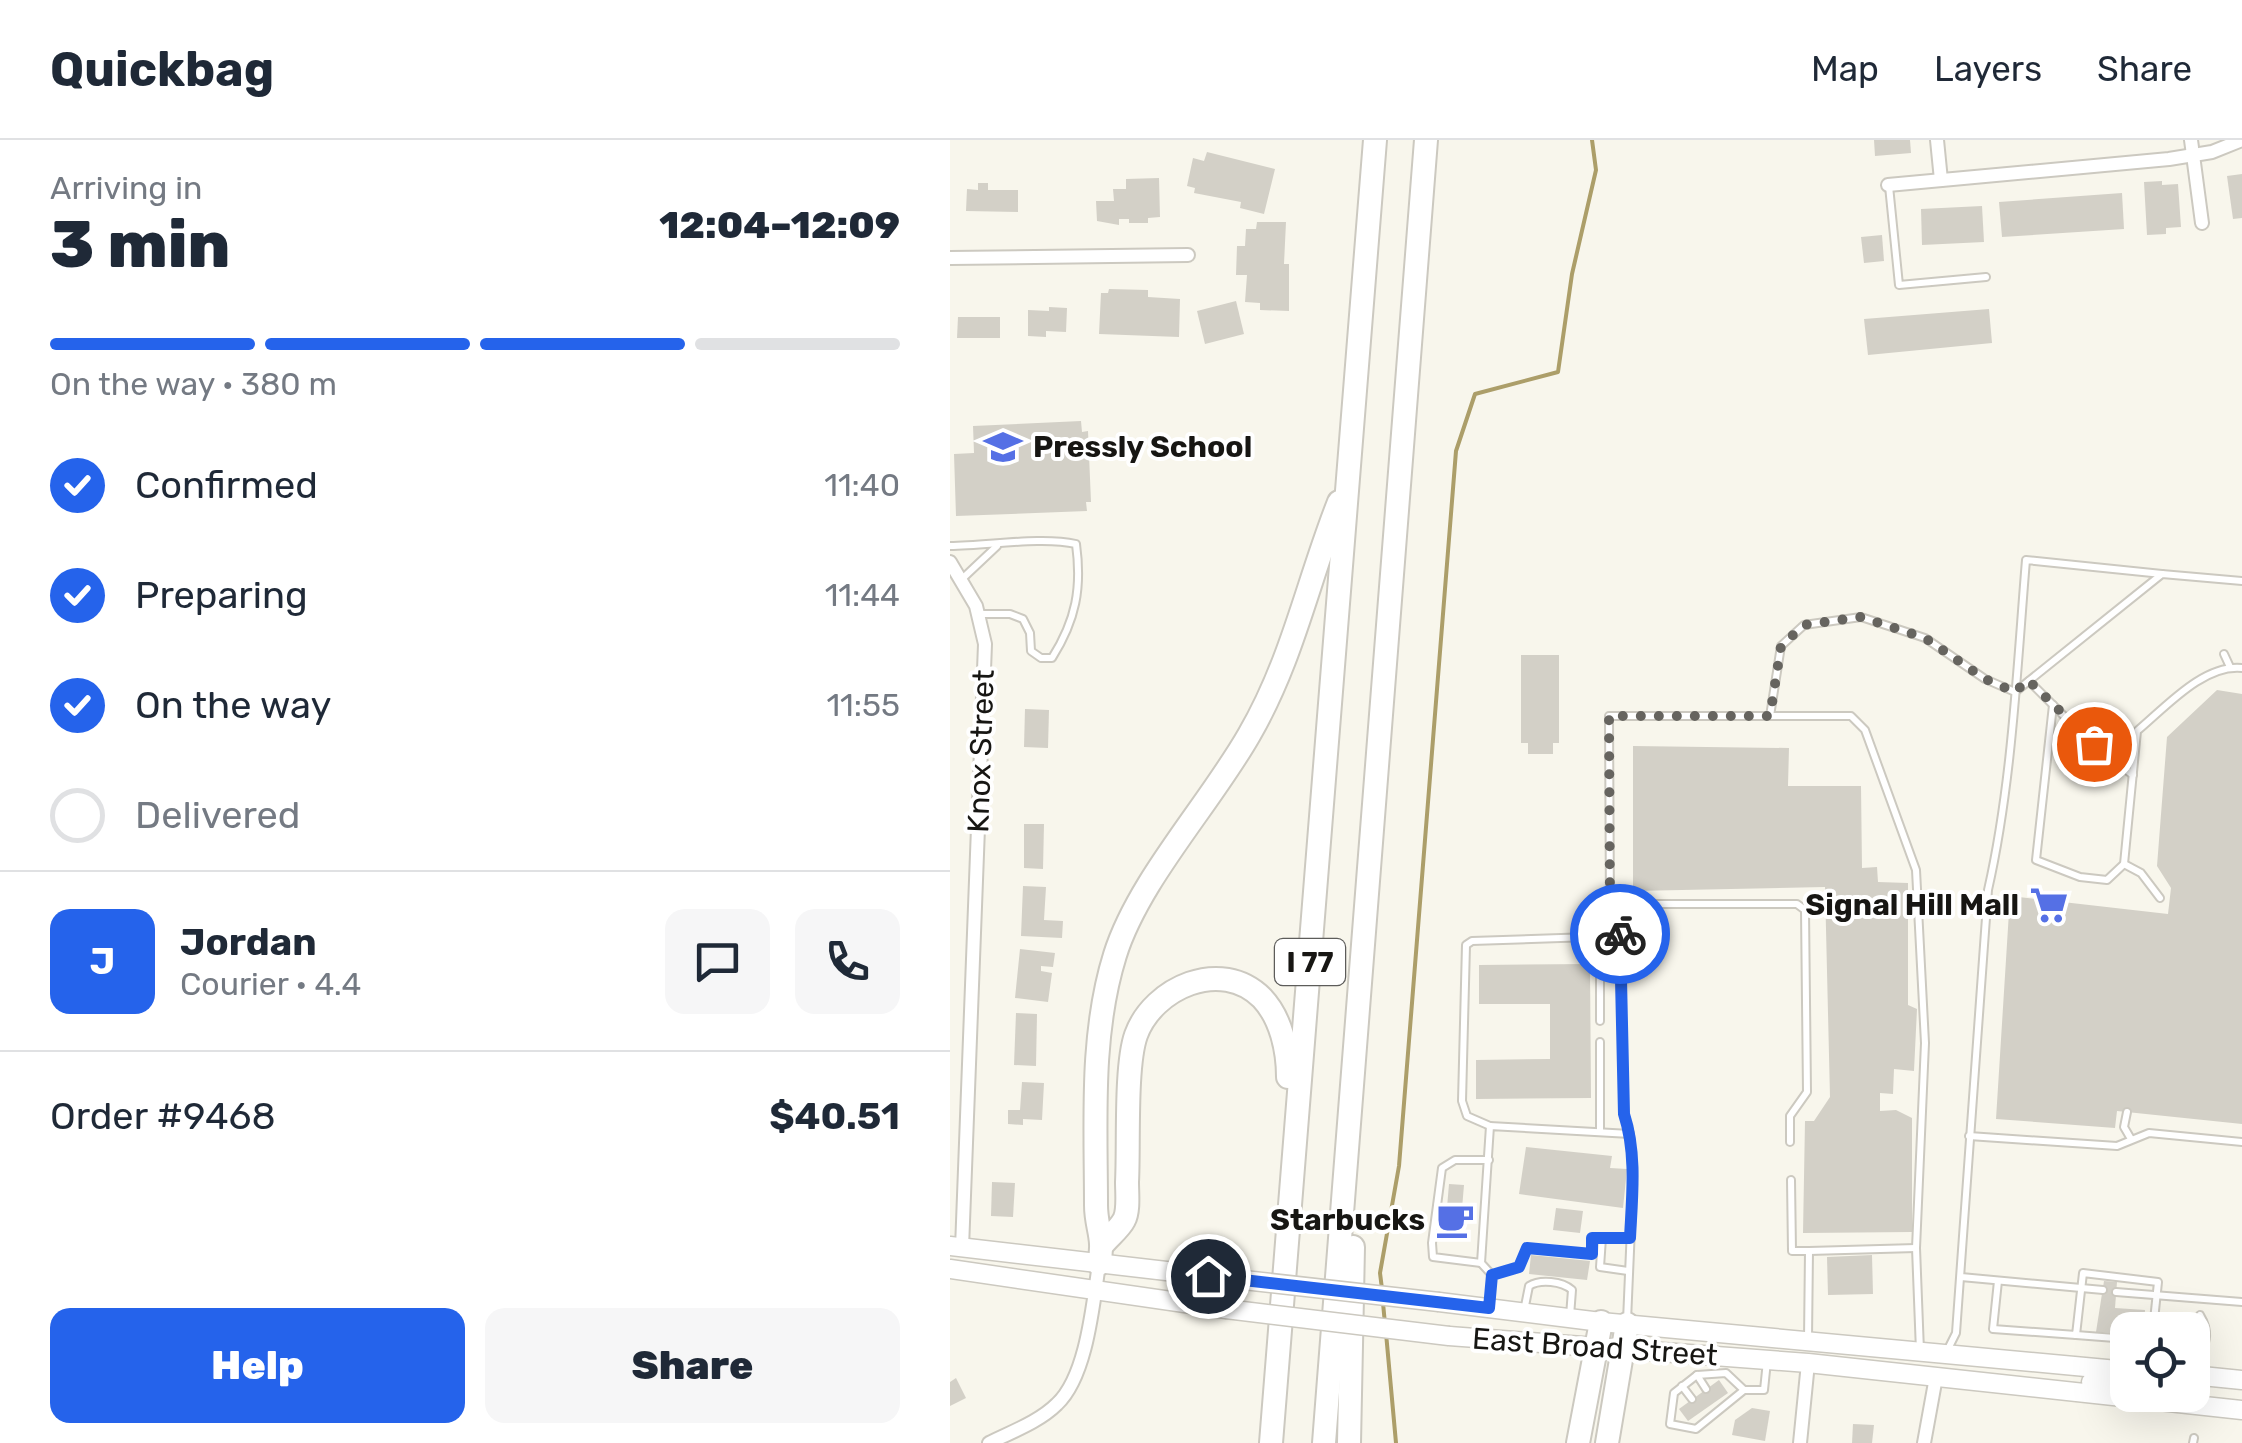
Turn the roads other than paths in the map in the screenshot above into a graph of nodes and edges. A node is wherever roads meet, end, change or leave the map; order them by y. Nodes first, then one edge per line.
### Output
1 (1375, 140) edge
2 (1426, 140) edge
3 (1937, 140) edge
4 (2190, 140) edge
5 (2242, 140) edge
6 (2192, 156) junction
7 (1941, 180) junction
8 (1888, 184) joint
9 (2202, 223) dead end
10 (1188, 255) dead end
11 (950, 258) edge
12 (1986, 276) dead end
13 (1348, 480) junction
14 (950, 546) edge
15 (998, 546) junction
16 (950, 562) edge
17 (2162, 574) junction
18 (962, 579) junction
19 (2242, 581) edge
20 (978, 614) junction
21 (2224, 654) dead end
22 (2230, 667) junction
23 (2242, 668) edge
24 (2028, 680) junction
25 (2015, 692) junction
26 (2053, 705) junction
27 (1770, 716) junction
28 (2133, 775) junction
29 (2124, 864) junction
30 (2160, 898) dead end
31 (1610, 904) junction
32 (1620, 936) junction
33 (1600, 937) junction
34 (1359, 992) junction
35 (1600, 1021) dead end
36 (1600, 1042) dead end
37 (2127, 1112) dead end
38 (1490, 1126) junction
39 (1600, 1132) junction
40 (1630, 1134) junction
41 (1969, 1136) junction
42 (2131, 1139) junction
43 (1790, 1142) dead end
44 (2242, 1142) edge
45 (1488, 1160) junction
46 (1791, 1180) dead end
47 (1602, 1238) junction
48 (1630, 1238) junction
49 (956, 1247) edge
50 (1916, 1248) junction
51 (1810, 1251) junction
52 (1102, 1254) junction
53 (1481, 1262) junction
54 (950, 1269) edge
55 (1628, 1271) junction
56 (1492, 1275) junction
57 (1961, 1278) junction
58 (1998, 1281) junction
59 (2082, 1288) junction
60 (2104, 1290) dead end
61 (1095, 1291) junction
62 (2116, 1292) dead end
63 (2157, 1296) junction
64 (2202, 1299) junction
65 (2242, 1302) edge
66 (1489, 1308) junction
67 (1524, 1312) junction
68 (2156, 1312) edge
69 (2200, 1312) edge
70 (1570, 1318) junction
71 (1601, 1322) junction
72 (1627, 1324) junction
73 (2076, 1335) junction
74 (2110, 1337) edge
75 (1808, 1341) junction
76 (1597, 1346) junction
77 (1625, 1348) junction
78 (1920, 1351) junction
79 (1946, 1354) junction
80 (1768, 1360) junction
81 (1808, 1364) junction
82 (2110, 1368) edge
83 (1697, 1374) junction
84 (2210, 1375) edge
85 (1936, 1377) junction
86 (1276, 1378) junction
87 (2242, 1380) edge
88 (2110, 1383) edge
89 (1682, 1386) junction
90 (2029, 1387) junction
91 (1706, 1389) dead end
92 (1744, 1390) junction
93 (1692, 1399) dead end
94 (2242, 1410) edge
95 (1700, 1412) dead end
96 (1707, 1420) junction
97 (989, 1443) edge
98 (1271, 1443) edge
99 (1324, 1443) edge
100 (1348, 1443) edge
101 (1578, 1443) edge
102 (1607, 1443) edge
103 (1800, 1443) edge
104 (1924, 1443) edge

1 - 13 highway, I 77
2 - 34 highway, I 77
3 - 7 street
4 - 6 street
5 - 6 street
6 - 7 street
6 - 9 street
7 - 8 street
8 - 12 lane
10 - 11 street
13 - 52 highway
13 - 86 highway, I 77
14 - 15 lane
15 - 18 lane
15 - 20 lane
16 - 18 street, Knox Street
17 - 19 lane
17 - 24 lane
17 - 25 lane
18 - 20 street, Knox Street
20 - 49 street, Knox Street
21 - 22 lane
22 - 23 lane
22 - 28 lane
24 - 25 lane
24 - 26 lane
25 - 27 lane
25 - 41 lane
26 - 28 lane
26 - 29 lane
27 - 31 lane
27 - 50 lane
28 - 29 lane
29 - 30 lane
31 - 32 lane
31 - 43 lane
32 - 33 lane
32 - 40 lane
33 - 35 lane
33 - 38 lane
34 - 99 highway, I 77
34 - 100 highway
36 - 39 lane
37 - 42 lane
38 - 39 lane
38 - 45 lane
39 - 40 lane
40 - 48 lane
41 - 42 lane
41 - 57 lane
42 - 44 lane
45 - 53 lane
45 - 53 lane
46 - 51 lane
47 - 48 lane
47 - 55 lane
47 - 56 lane
48 - 55 lane
49 - 52 main road, East Broad Street
50 - 51 lane
50 - 78 lane
51 - 75 lane
52 - 61 street
52 - 66 main road, East Broad Street, bridge
52 - 86 highway
53 - 56 lane
54 - 61 main road, East Broad Street
55 - 72 lane
56 - 66 lane
57 - 58 lane
57 - 79 lane
58 - 59 lane
58 - 73 lane
59 - 60 lane
59 - 63 lane
59 - 73 lane
61 - 76 main road, East Broad Street, bridge
61 - 97 street
62 - 63 lane
63 - 64 lane
63 - 68 lane
64 - 65 lane
64 - 69 lane
66 - 67 main road, East Broad Street
67 - 70 main road, East Broad Street
67 - 70 lane
70 - 71 main road, East Broad Street
71 - 72 main road, East Broad Street
71 - 76 highway
72 - 75 main road, East Broad Street
72 - 77 highway
73 - 74 lane
75 - 78 main road, East Broad Street
76 - 77 main road, East Broad Street
76 - 101 highway
77 - 80 main road, East Broad Street
77 - 102 highway
78 - 79 main road, East Broad Street
79 - 82 main road, East Broad Street
79 - 85 main road
80 - 81 main road, East Broad Street
80 - 92 lane
81 - 85 main road, East Broad Street
81 - 103 street
83 - 89 lane
83 - 91 lane
83 - 92 lane
84 - 87 main road
85 - 90 main road, East Broad Street
85 - 104 street
86 - 98 highway, I 77
88 - 90 main road
89 - 93 lane
89 - 96 lane
90 - 94 main road, East Broad Street
92 - 96 lane
95 - 96 lane

